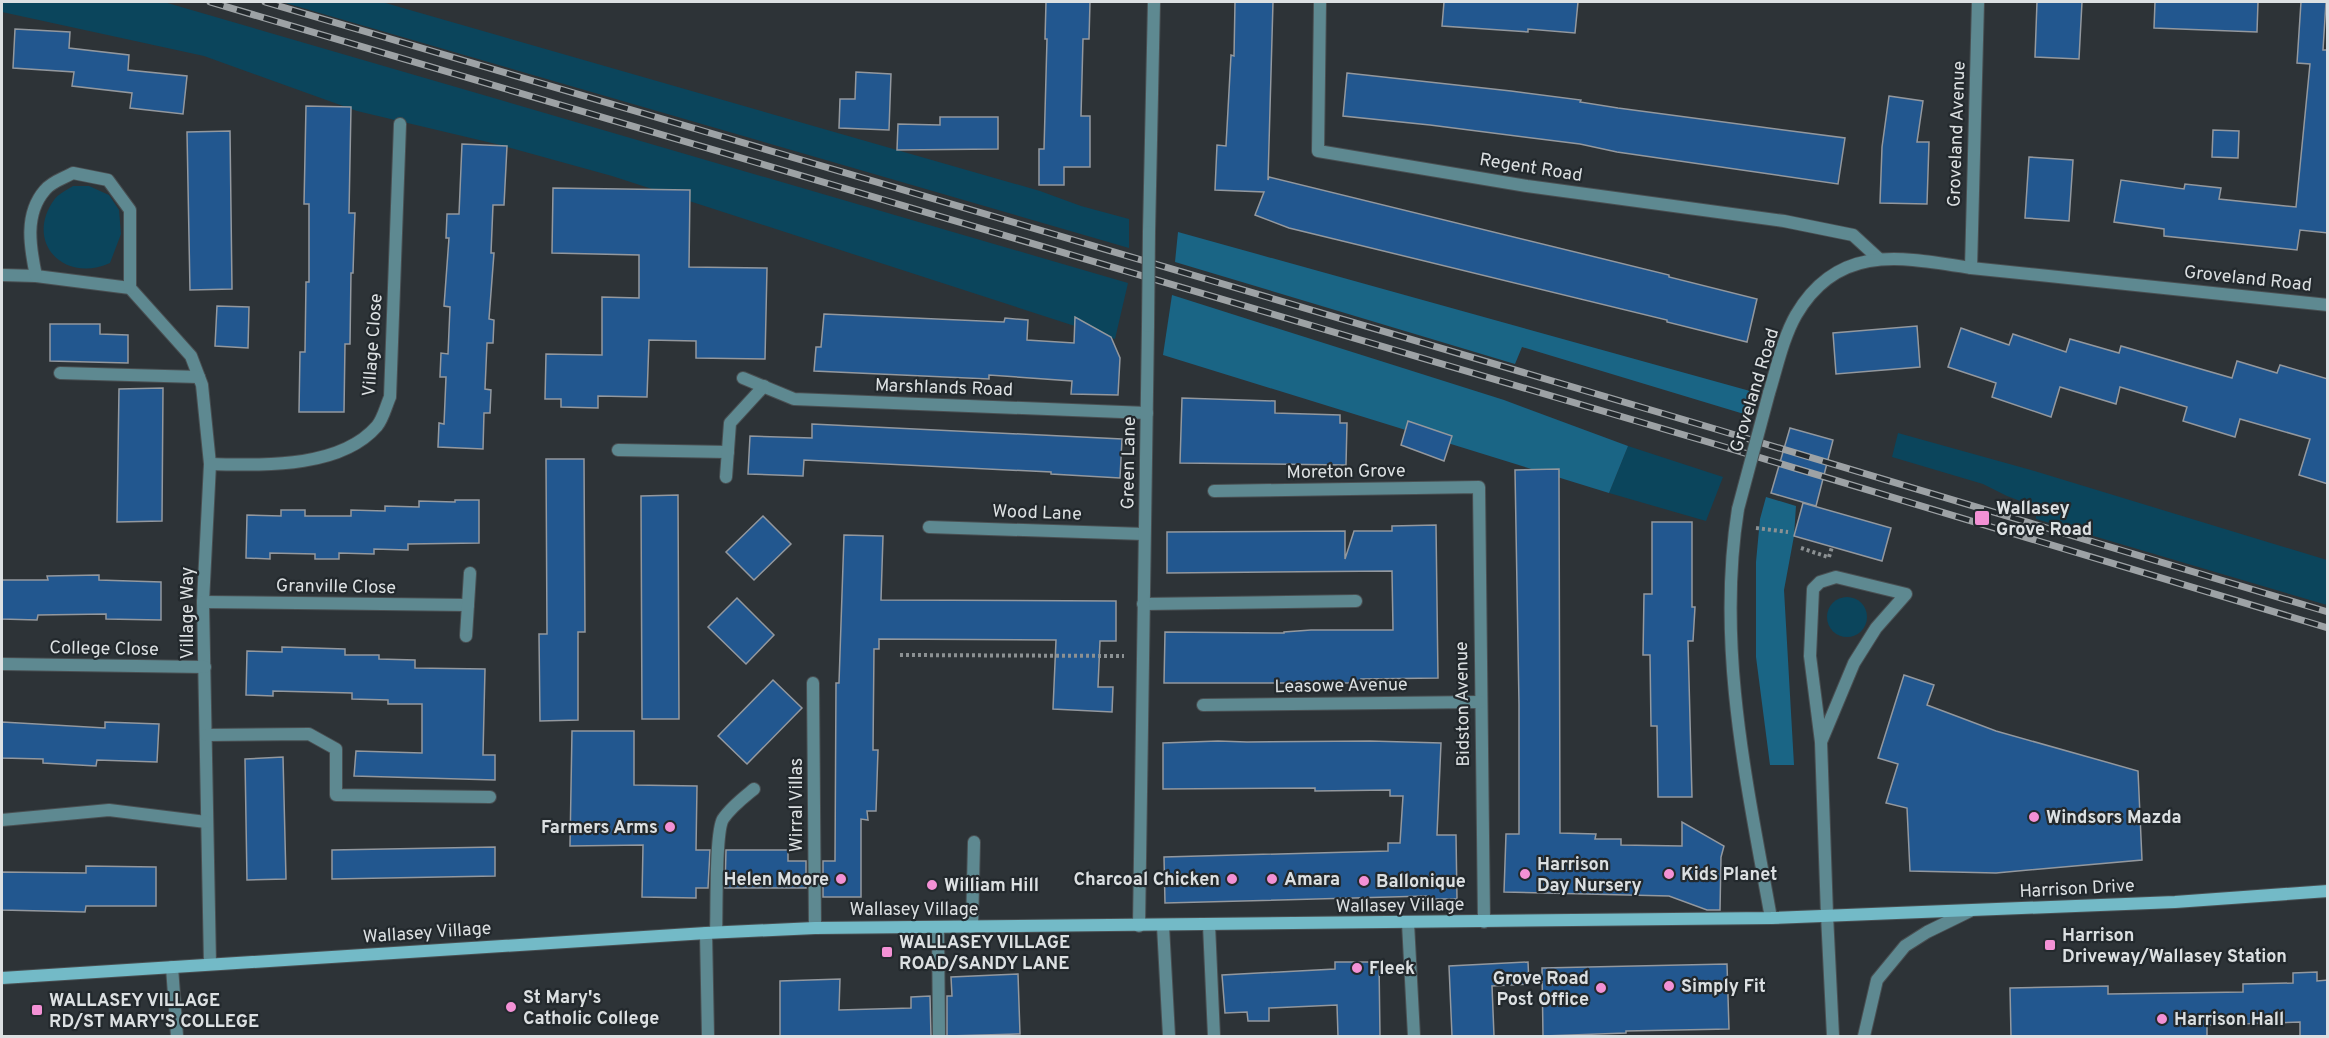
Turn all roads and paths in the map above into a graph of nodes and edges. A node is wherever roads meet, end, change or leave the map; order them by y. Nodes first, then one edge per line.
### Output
1 (1154, 2) edge
2 (1320, 2) edge
3 (1978, 2) edge
4 (400, 124) dead end
5 (1878, 258) junction
6 (1971, 268) junction
7 (2, 274) edge
8 (36, 276) junction
9 (130, 288) junction
10 (2328, 305) edge
11 (60, 373) dead end
12 (199, 377) junction
13 (743, 378) dead end
14 (764, 386) junction
15 (1147, 413) junction
16 (618, 450) dead end
17 (728, 452) junction
18 (210, 464) junction
19 (726, 477) dead end
20 (1479, 486) joint
21 (1214, 491) dead end
22 (929, 526) dead end
23 (1759, 528) dead end
24 (1788, 532) dead end
25 (1144, 534) junction
26 (1832, 547) dead end
27 (1829, 558) dead end
28 (470, 573) dead end
29 (1356, 601) dead end
30 (204, 602) junction
31 (1143, 604) junction
32 (468, 605) junction
33 (466, 636) dead end
34 (900, 655) dead end
35 (1143, 656) junction
36 (2, 664) edge
37 (205, 667) junction
38 (813, 682) dead end
39 (1480, 702) junction
40 (1203, 705) dead end
41 (206, 735) junction
42 (1821, 742) junction
43 (754, 789) dead end
44 (490, 797) dead end
45 (2, 820) edge
46 (206, 822) junction
47 (974, 842) dead end
48 (2328, 891) edge
49 (1970, 911) junction
50 (1827, 915) junction
51 (1772, 918) junction
52 (1484, 922) junction
53 (1408, 923) junction
54 (1209, 925) junction
55 (1139, 926) junction
56 (1163, 926) junction
57 (938, 927) junction
58 (972, 927) junction
59 (815, 928) junction
60 (711, 932) junction
61 (210, 964) junction
62 (172, 967) junction
63 (2, 978) edge
64 (177, 1036) edge
65 (708, 1036) edge
66 (939, 1036) edge
67 (1169, 1036) edge
68 (1214, 1036) edge
69 (1414, 1036) edge
70 (1833, 1036) edge
71 (1864, 1036) edge

1 - 15 street, Green Lane, bridge
2 - 5 street, Regent Road
3 - 6 street, Groveland Avenue
4 - 18 street, Village Close
5 - 6 street, Groveland Road
5 - 51 street, Groveland Road, bridge
6 - 10 street, Groveland Road
7 - 8 street
8 - 9 street
8 - 9 street
9 - 12 street, Village Way
11 - 12 street
12 - 18 street, Village Way
13 - 14 street, Marshlands Road
14 - 15 street, Marshlands Road
14 - 17 street
15 - 25 street, Green Lane
16 - 17 street
17 - 19 street
18 - 30 street, Village Way
20 - 21 street, Moreton Grove
20 - 39 street, Bidston Avenue
22 - 25 street, Wood Lane
23 - 24 path
25 - 31 street, Green Lane
26 - 27 path
28 - 32 street
29 - 31 street
30 - 32 street, Granville Close
30 - 37 street, Village Way
31 - 35 street, Green Lane
32 - 33 street
34 - 35 path
35 - 55 street, Green Lane
36 - 37 street, College Close
37 - 41 street, Village Way
38 - 59 street, Wirral Villas
39 - 40 street, Leasowe Avenue
39 - 52 street, Bidston Avenue
41 - 44 street
41 - 46 street, Village Way
42 - 42 street
42 - 50 street
43 - 60 street
45 - 46 street
46 - 61 street, Village Way
47 - 58 street
48 - 49 main road, Harrison Drive
49 - 50 main road, Harrison Drive
49 - 71 street
50 - 51 main road, Wallasey Village
50 - 70 street
51 - 52 main road, Wallasey Village
52 - 53 main road, Wallasey Village
53 - 54 main road, Wallasey Village
53 - 69 street
54 - 56 main road, Wallasey Village
54 - 68 street
55 - 56 main road, Wallasey Village
55 - 58 main road, Wallasey Village
56 - 67 street
57 - 58 main road, Wallasey Village
57 - 59 main road, Wallasey Village
57 - 66 street
59 - 60 main road, Wallasey Village
60 - 61 main road, Wallasey Village
60 - 65 street
61 - 62 main road, Wallasey Village
62 - 63 main road, Wallasey Village
62 - 64 street

